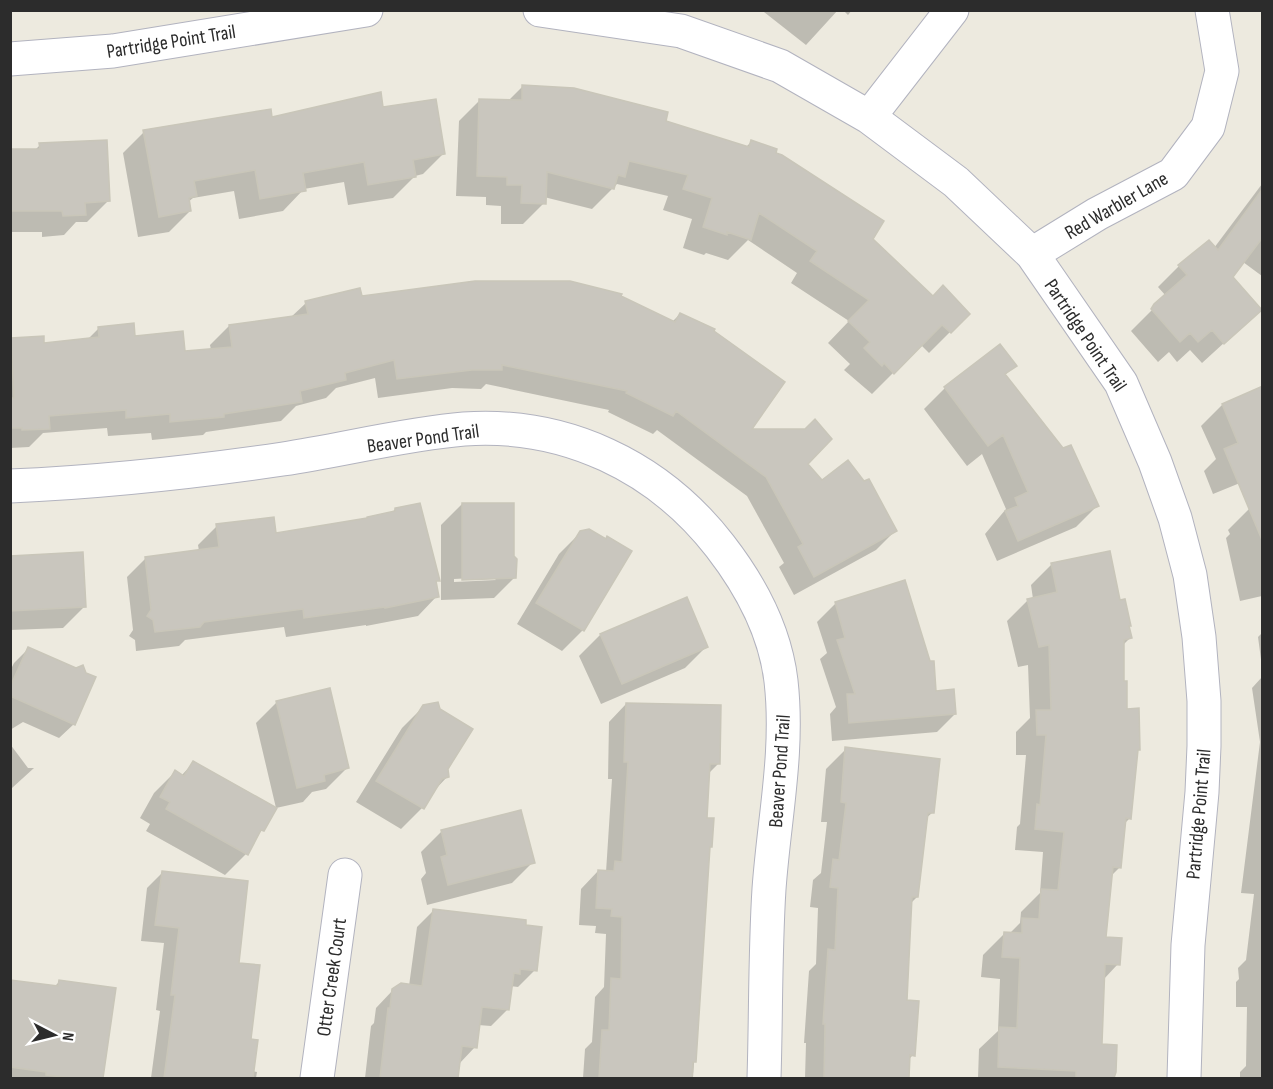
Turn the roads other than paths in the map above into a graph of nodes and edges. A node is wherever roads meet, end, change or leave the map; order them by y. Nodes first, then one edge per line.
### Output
1 (366, 10) edge
2 (540, 10) edge
3 (952, 10) edge
4 (1212, 10) edge
5 (10, 59) edge
6 (869, 117) junction
7 (1032, 254) junction
8 (10, 486) edge
9 (345, 875) dead end
10 (317, 1078) edge
11 (765, 1078) edge
12 (1184, 1078) edge

1 - 5 street, Partridge Point Trail
2 - 6 street, Partridge Point Trail
3 - 6 street
4 - 7 street, Red Warbler Lane
6 - 7 street, Partridge Point Trail
7 - 12 street, Partridge Point Trail
8 - 11 street, Beaver Pond Trail
9 - 10 street, Otter Creek Court

